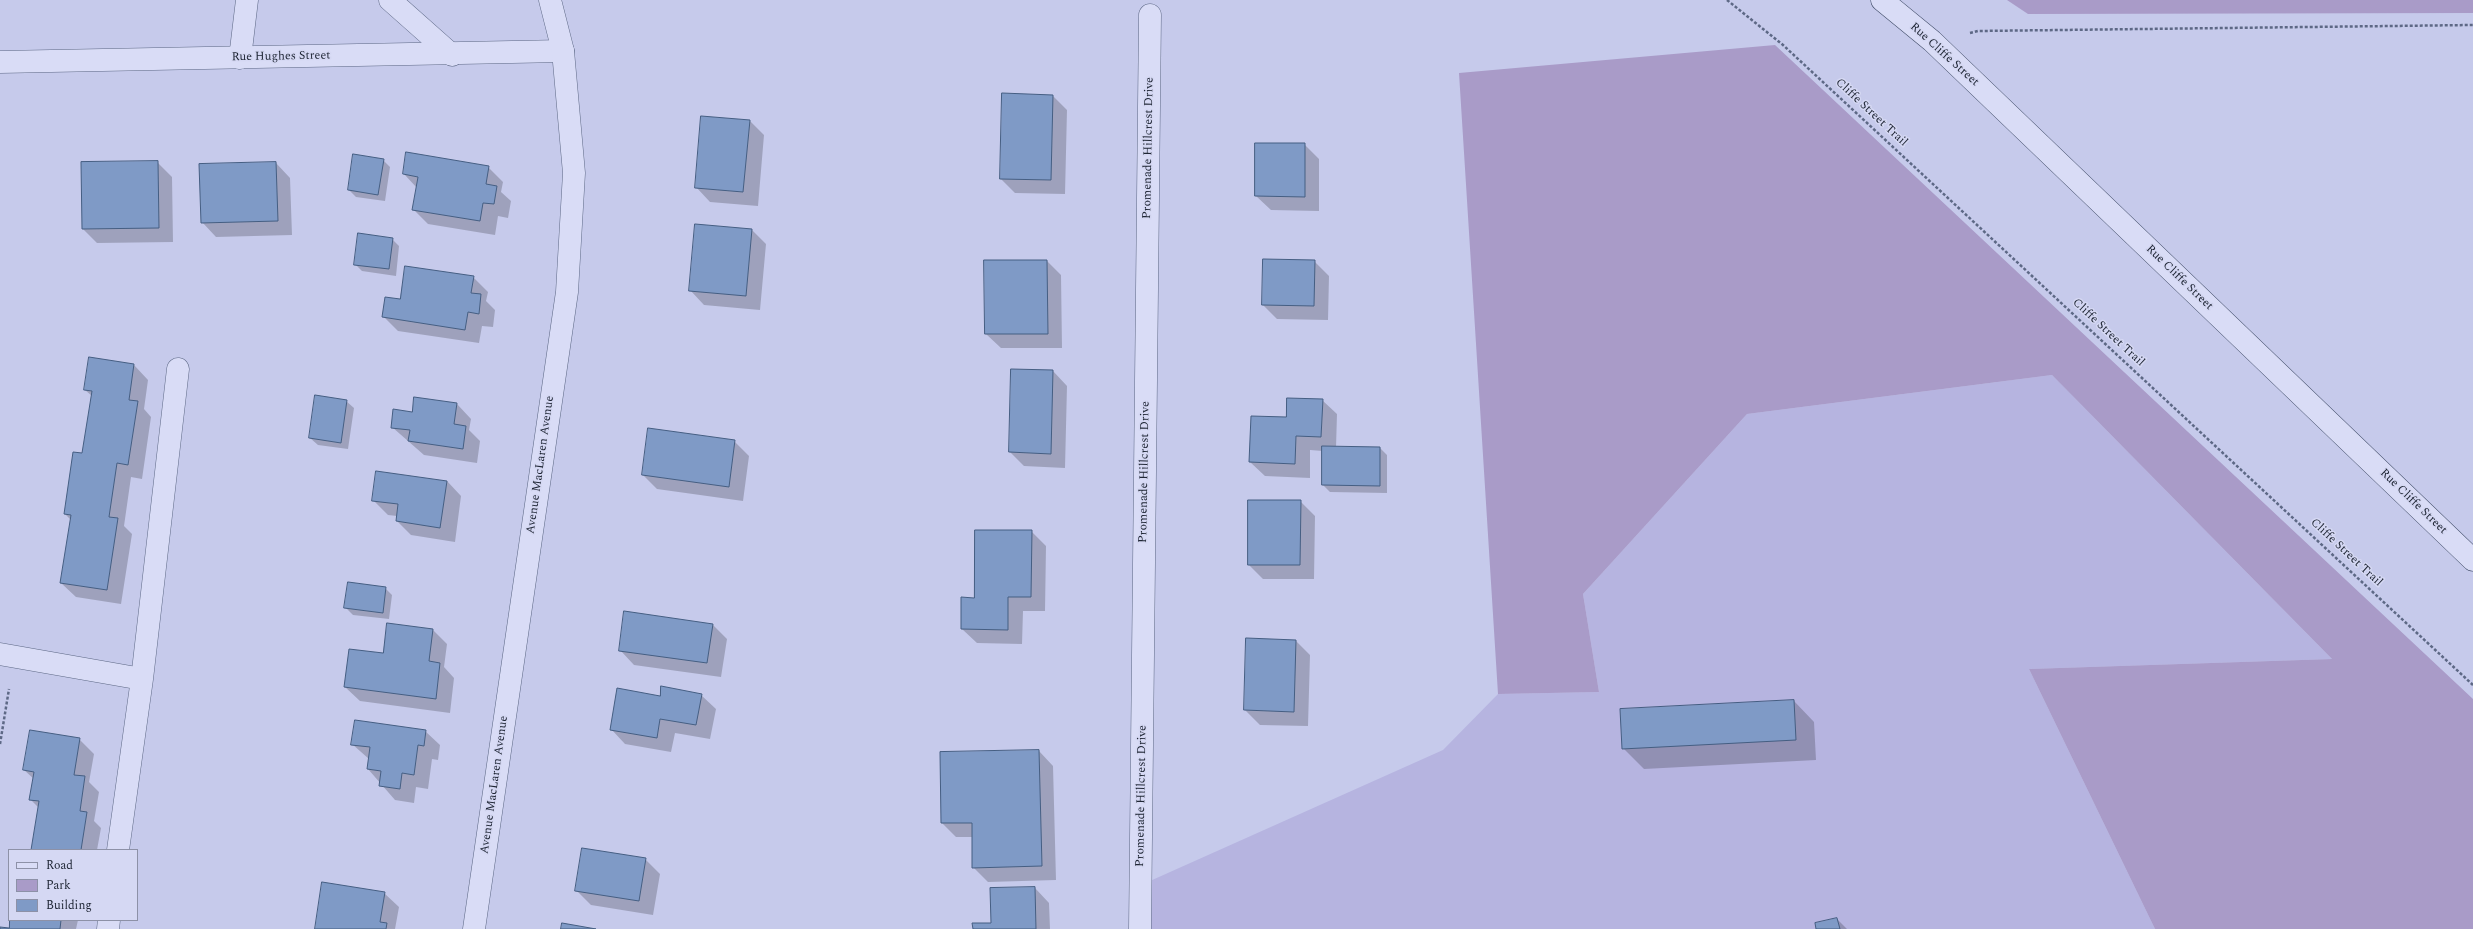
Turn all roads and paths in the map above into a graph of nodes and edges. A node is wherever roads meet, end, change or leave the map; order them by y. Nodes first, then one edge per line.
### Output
1 (246, 0) edge
2 (390, 0) edge
3 (550, 0) edge
4 (1727, 0) edge
5 (1882, 0) edge
6 (1150, 15) dead end
7 (2473, 25) edge
8 (1932, 41) junction
9 (563, 51) junction
10 (452, 55) junction
11 (240, 58) junction
12 (0, 62) edge
13 (178, 369) dead end
14 (2473, 560) edge
15 (7, 655) edge
16 (142, 679) junction
17 (2473, 685) edge
18 (0, 744) edge
19 (118, 849) edge
20 (474, 929) edge
21 (1140, 929) edge

1 - 11 street
2 - 10 street
3 - 9 street, Avenue MacLaren Avenue
4 - 17 path, Cliffe Street Trail
5 - 8 street, Rue Cliffe Street
6 - 21 street, Promenade Hillcrest Drive
7 - 8 path
8 - 14 street, Rue Cliffe Street
9 - 10 street, Rue Hughes Street
9 - 20 street, Avenue MacLaren Avenue
10 - 11 street, Rue Hughes Street
11 - 12 street, Rue Hughes Street
13 - 16 street
15 - 16 street
15 - 18 path
16 - 19 street

